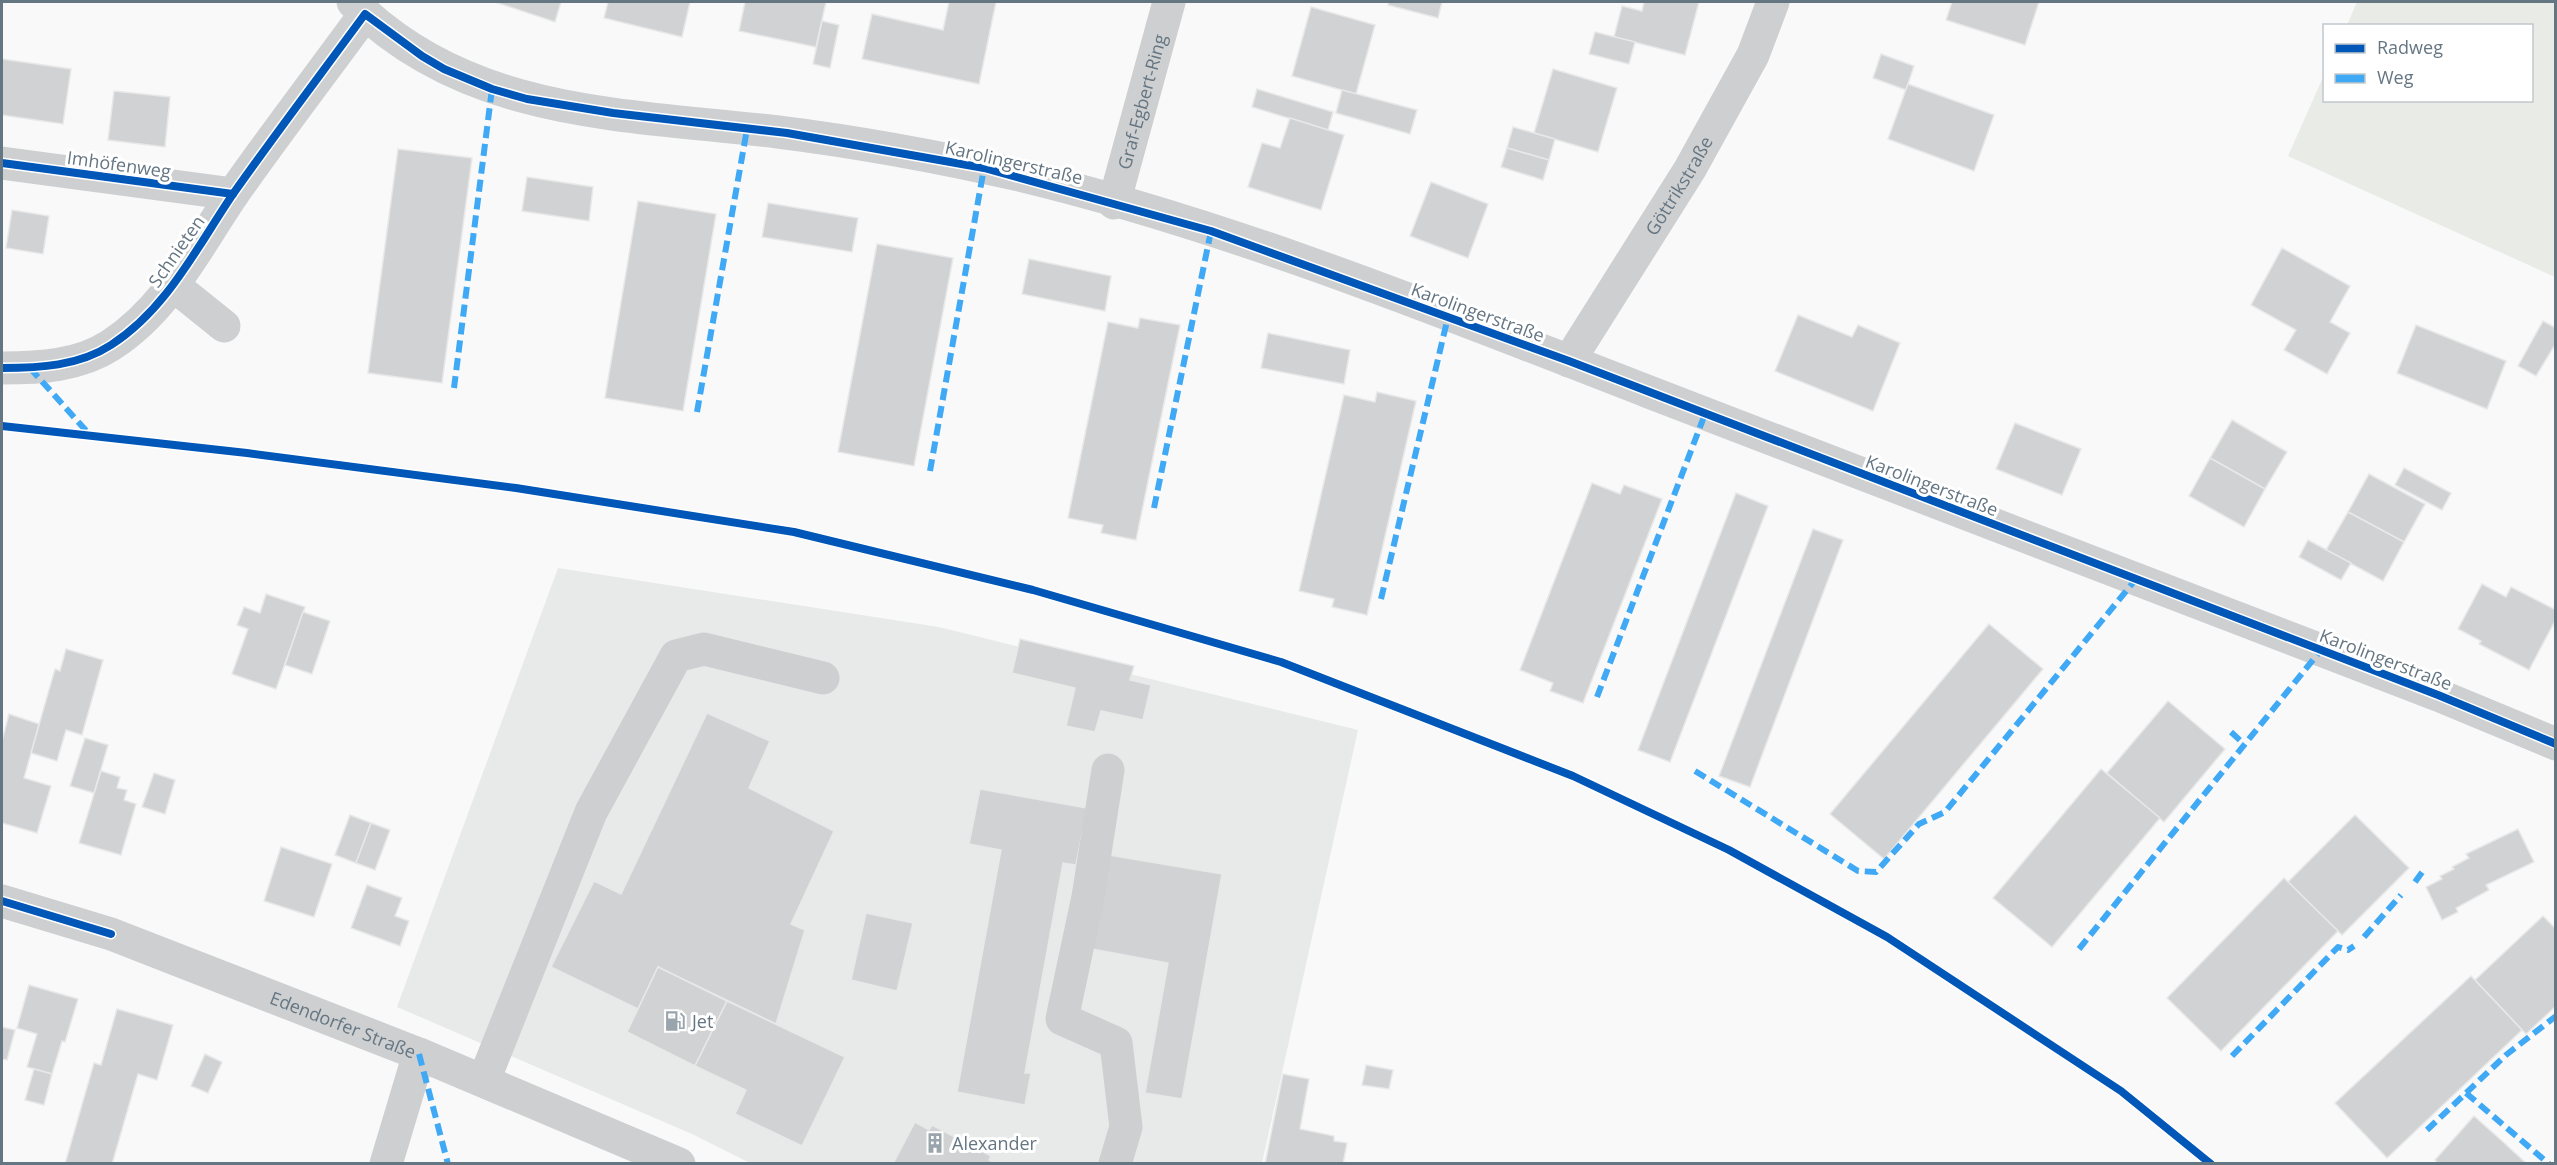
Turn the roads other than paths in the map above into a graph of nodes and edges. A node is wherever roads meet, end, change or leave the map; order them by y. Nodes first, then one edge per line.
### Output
1 (1169, 2) edge
2 (1773, 2) edge
3 (359, 8) edge
4 (2, 164) edge
5 (233, 194) junction
6 (1114, 202) junction
7 (173, 285) junction
8 (224, 326) dead end
9 (1569, 361) junction
10 (2, 368) edge
11 (824, 678) dead end
12 (2555, 744) edge
13 (1108, 770) dead end
14 (2, 901) edge
15 (419, 1054) junction
16 (484, 1080) junction
17 (386, 1164) edge
18 (679, 1164) edge
19 (1115, 1164) edge

1 - 6 street, Graf-Egbert-Ring
2 - 9 street, Göttrikstraße
3 - 5 street, Schnieten
3 - 6 street, Karolingerstraße
4 - 5 street, Imhöfenweg
5 - 7 street, Schnieten
6 - 9 street, Karolingerstraße
7 - 8 street
7 - 10 street, Schnieten
9 - 12 street, Karolingerstraße
11 - 16 street
13 - 19 street
14 - 15 street, Edendorfer Straße
15 - 16 street, Edendorfer Straße
15 - 17 street
16 - 18 street, Edendorfer Straße

